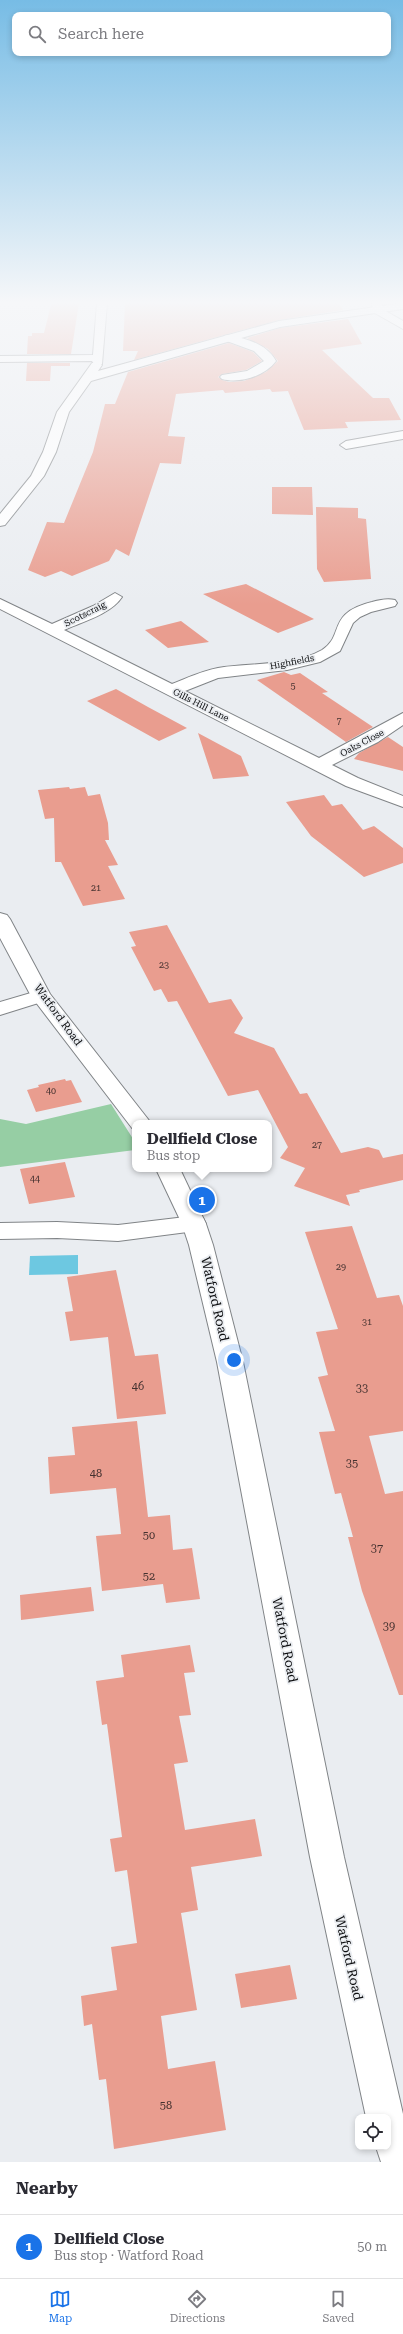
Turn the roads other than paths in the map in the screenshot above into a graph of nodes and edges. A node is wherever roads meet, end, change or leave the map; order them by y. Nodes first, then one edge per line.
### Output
1 (69, 404) edge
2 (403, 435) edge
3 (346, 445) dead end
4 (0, 522) edge
5 (116, 597) dead end
6 (0, 603) edge
7 (390, 603) dead end
8 (53, 629) junction
9 (172, 690) junction
10 (403, 718) edge
11 (319, 765) junction
12 (403, 802) edge
13 (0, 919) edge
14 (41, 996) junction
15 (0, 1009) edge
16 (138, 1120) edge
17 (169, 1172) edge
18 (194, 1224) junction
19 (0, 1231) edge
20 (384, 2114) edge
21 (391, 2137) edge
22 (400, 2162) edge

1 - 4 main road
2 - 3 main road
5 - 8 main road, Scotscraig
6 - 8 main road, Gills Hill Lane
7 - 9 main road, Highfields
8 - 9 main road, Gills Hill Lane
9 - 11 main road, Gills Hill Lane
10 - 11 main road, Oaks Close
11 - 12 main road, Gills Hill Lane
13 - 14 main road, Watford Road
14 - 15 main road
14 - 16 main road, Watford Road
17 - 18 main road, Watford Road
18 - 19 main road
18 - 20 main road, Watford Road
21 - 22 main road

